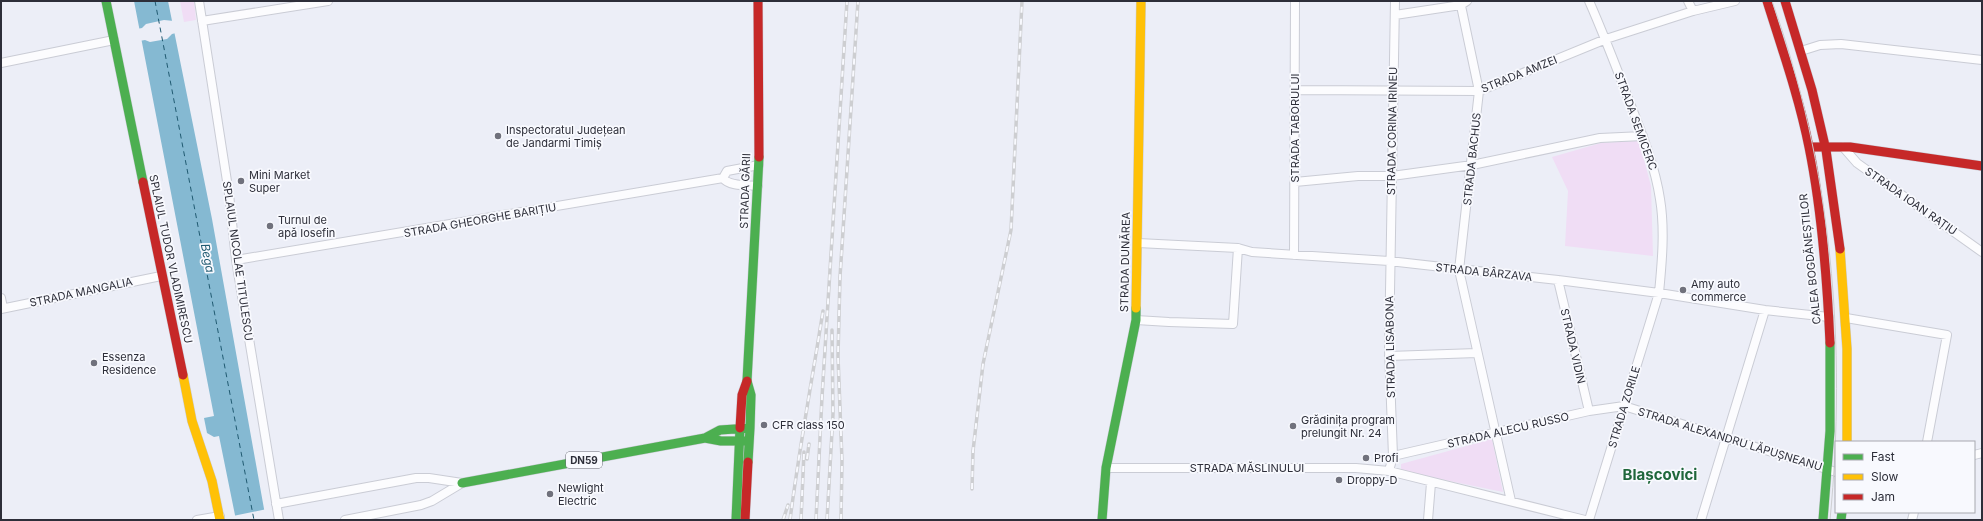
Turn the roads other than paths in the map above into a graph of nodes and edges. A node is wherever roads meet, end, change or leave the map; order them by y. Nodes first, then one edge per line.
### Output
1 (106, 1) edge
2 (199, 1) edge
3 (328, 1) edge
4 (758, 1) edge
5 (1141, 1) edge
6 (1295, 1) edge
7 (1394, 1) edge
8 (1589, 1) edge
9 (1688, 1) edge
10 (1735, 1) edge
11 (1767, 1) edge
12 (1785, 1) edge
13 (1463, 2) edge
14 (1693, 11) junction
15 (1395, 15) junction
16 (202, 21) junction
17 (1606, 39) junction
18 (114, 40) junction
19 (1801, 50) junction
20 (1982, 60) edge
21 (1, 64) edge
22 (1295, 90) junction
23 (1392, 91) junction
24 (1479, 91) junction
25 (1643, 136) junction
26 (1826, 146) junction
27 (1809, 147) junction
28 (1843, 147) junction
29 (759, 165) junction
30 (1472, 165) junction
31 (1982, 166) edge
32 (1392, 176) junction
33 (723, 178) junction
34 (1295, 182) junction
35 (758, 186) junction
36 (1138, 243) junction
37 (1238, 248) junction
38 (1982, 252) edge
39 (1294, 255) junction
40 (236, 260) junction
41 (1389, 262) junction
42 (1459, 270) junction
43 (161, 276) junction
44 (1558, 280) junction
45 (1659, 293) junction
46 (1, 298) edge
47 (2, 308) edge
48 (1765, 310) junction
49 (1829, 317) junction
50 (1846, 318) junction
51 (1136, 320) junction
52 (1477, 353) junction
53 (1389, 356) junction
54 (747, 381) junction
55 (1624, 406) junction
56 (1588, 411) junction
57 (740, 428) junction
58 (750, 428) junction
59 (1496, 433) junction
60 (1726, 437) junction
61 (705, 438) junction
62 (740, 441) junction
63 (749, 441) junction
64 (1846, 441) edge
65 (1927, 441) edge
66 (1393, 456) junction
67 (1106, 468) junction
68 (1389, 471) junction
69 (1832, 471) edge
70 (462, 483) junction
71 (1431, 483) junction
72 (1511, 500) junction
73 (276, 504) junction
74 (220, 518) edge
75 (197, 520) edge
76 (279, 520) edge
77 (345, 520) edge
78 (736, 520) edge
79 (745, 520) edge
80 (1102, 520) edge
81 (1428, 520) edge
82 (1585, 520) edge
83 (1589, 520) edge
84 (1701, 520) edge
85 (1823, 520) edge

1 - 18 main road, SPLAIUL TUDOR VLADIMIRESCU
2 - 16 street, SPLAIUL NICOLAE TITULESCU
3 - 16 street
4 - 29 main road, STRADA GĂRII
5 - 36 main road, STRADA DUNĂREA
6 - 22 street, STRADA TABORULUI
7 - 15 street, STRADA CORINA IRINEU
8 - 17 street, STRADA SEMICERC
9 - 14 street
10 - 14 street, STRADA AMZEI
11 - 27 main road, CALEA BOGDĂNEȘTILOR
12 - 19 main road
13 - 15 street
13 - 24 street, STRADA BACHUS
14 - 17 street, STRADA AMZEI
15 - 23 street, STRADA CORINA IRINEU
16 - 40 street, SPLAIUL NICOLAE TITULESCU
17 - 24 street, STRADA AMZEI
17 - 25 street, STRADA SEMICERC
18 - 21 street
18 - 43 main road, SPLAIUL TUDOR VLADIMIRESCU
19 - 20 street
19 - 26 main road
22 - 23 street, STRADA AMZEI
22 - 34 street, STRADA TABORULUI
23 - 24 street, STRADA AMZEI
23 - 32 street, STRADA CORINA IRINEU
24 - 30 street, STRADA BACHUS
25 - 30 street
25 - 45 street, STRADA SEMICERC
26 - 27 main road
26 - 28 main road
26 - 50 main road
27 - 49 main road, CALEA BOGDĂNEȘTILOR
28 - 31 main road
28 - 38 street, STRADA IOAN RAȚIU
29 - 33 street, STRADA GHEORGHE BARIȚIU
29 - 35 main road, STRADA GĂRII
30 - 32 street
30 - 42 street, STRADA BACHUS
32 - 34 street
32 - 41 street, STRADA CORINA IRINEU
33 - 35 street, STRADA GHEORGHE BARIȚIU
33 - 40 street, STRADA GHEORGHE BARIȚIU
34 - 39 street, STRADA TABORULUI
35 - 54 main road, STRADA GĂRII
36 - 37 street, STRADA BÂRZAVA
36 - 51 main road, STRADA DUNĂREA
37 - 39 street, STRADA BÂRZAVA
37 - 51 street
39 - 41 street, STRADA BÂRZAVA
40 - 73 street, SPLAIUL NICOLAE TITULESCU
41 - 42 street, STRADA BÂRZAVA
41 - 53 street, STRADA LISABONA
42 - 44 street, STRADA BÂRZAVA
42 - 52 street, STRADA BACHUS
43 - 47 street, STRADA MANGALIA
43 - 74 main road, SPLAIUL TUDOR VLADIMIRESCU
44 - 45 street, STRADA BÂRZAVA
44 - 56 street, STRADA VIDIN
45 - 48 street, STRADA BÂRZAVA
45 - 55 street, STRADA ZORILE
46 - 47 street
48 - 49 street, STRADA BÂRZAVA
48 - 60 street
49 - 69 main road, CALEA BOGDĂNEȘTILOR
50 - 64 main road
50 - 65 street
51 - 67 main road, STRADA DUNĂREA
52 - 53 street
52 - 59 street, STRADA BACHUS
53 - 66 street, STRADA LISABONA
54 - 57 main road, STRADA GĂRII
54 - 58 main road, STRADA GĂRII
55 - 56 street, STRADA ALECU RUSSO
55 - 60 street, STRADA ALEXANDRU LĂPUȘNEANU
55 - 83 street, STRADA ZORILE
56 - 59 street, STRADA ALECU RUSSO
57 - 58 main road, DN59
57 - 61 main road, DN59
57 - 62 main road, STRADA GĂRII
58 - 63 main road, STRADA GĂRII
59 - 66 street, STRADA ALECU RUSSO
59 - 72 street, STRADA BACHUS
60 - 69 street, STRADA ALEXANDRU LĂPUȘNEANU
60 - 84 street
61 - 62 main road, DN59
61 - 70 main road, DN59
62 - 63 main road, DN59
62 - 78 main road, STRADA GĂRII
63 - 79 main road, STRADA GĂRII
66 - 68 street
67 - 68 street, STRADA MĂSLINULUI
67 - 80 main road, STRADA DUNĂREA
68 - 71 street, STRADA MĂSLINULUI
69 - 85 main road, CALEA BOGDĂNEȘTILOR
70 - 73 street
70 - 77 street
71 - 72 street, STRADA MĂSLINULUI
71 - 81 street
72 - 82 street, STRADA MĂSLINULUI
73 - 76 street, SPLAIUL NICOLAE TITULESCU
74 - 75 street

